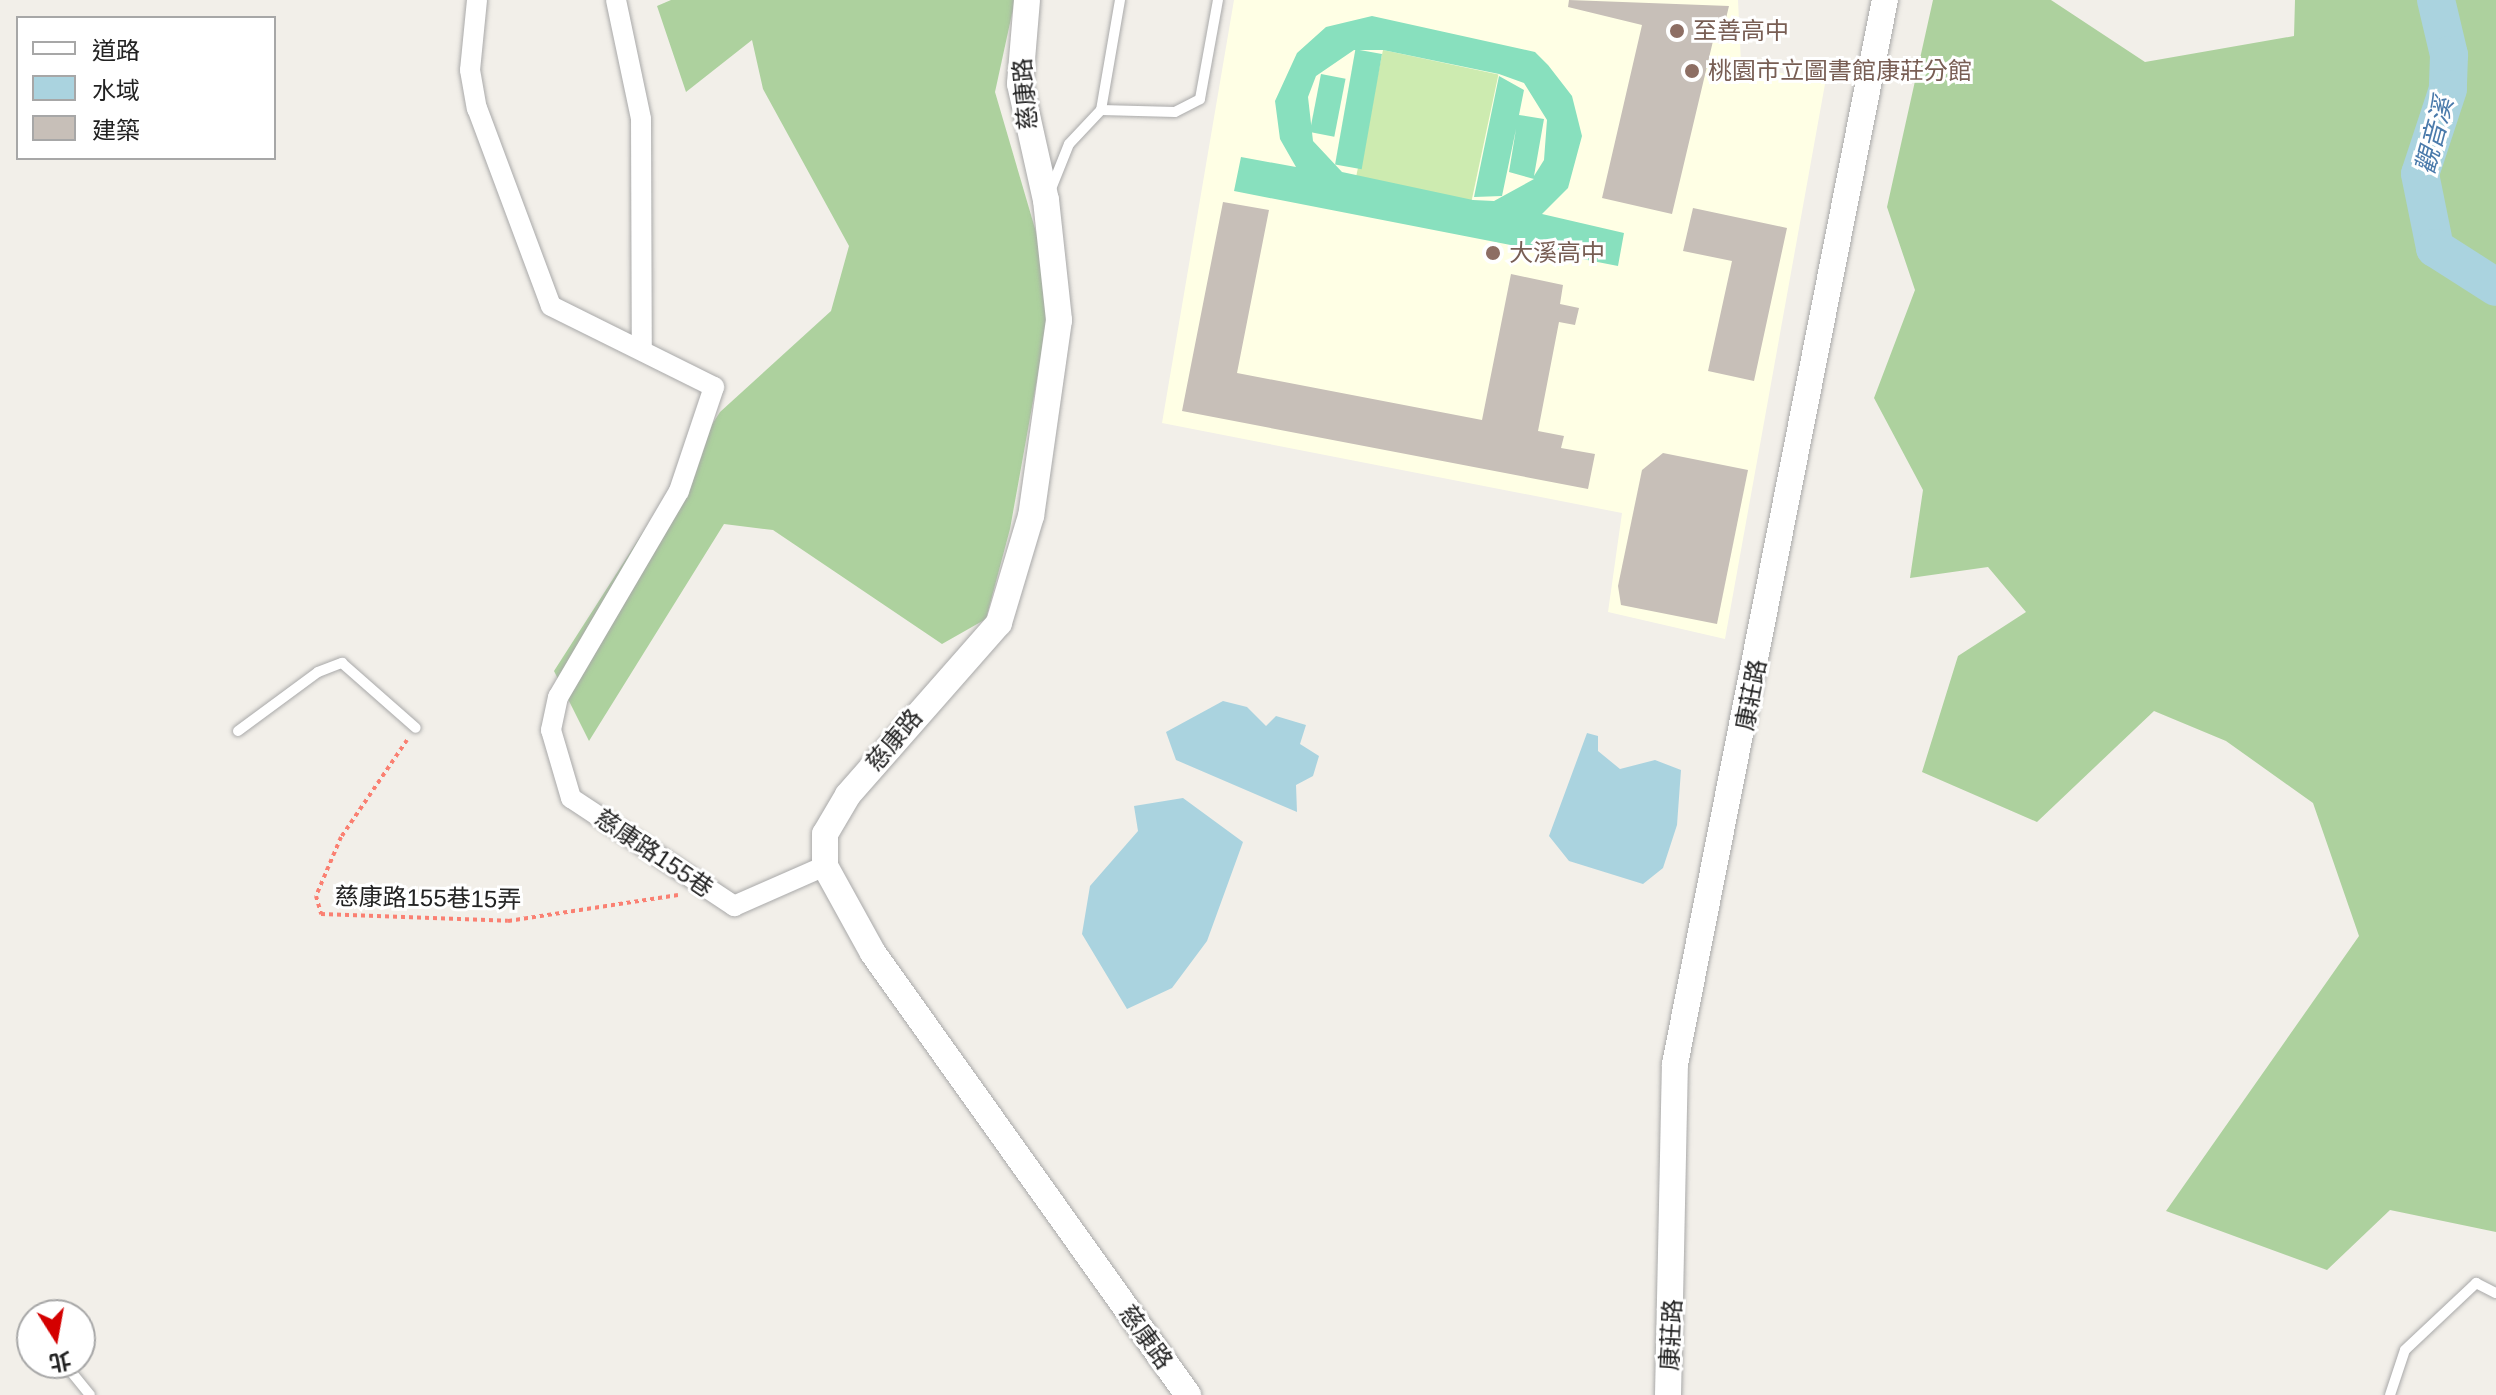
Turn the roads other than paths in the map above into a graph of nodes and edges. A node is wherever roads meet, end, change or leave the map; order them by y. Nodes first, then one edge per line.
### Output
1 (477, 0) edge
2 (616, 0) edge
3 (1027, 0) edge
4 (1120, 0) edge
5 (1218, 0) edge
6 (1885, 0) edge
7 (1101, 110) junction
8 (1046, 200) junction
9 (642, 349) junction
10 (416, 728) road end
11 (238, 731) dead end
12 (825, 866) junction
13 (2496, 1293) edge
14 (77, 1379) edge
15 (90, 1395) edge
16 (1188, 1395) edge
17 (1668, 1395) edge
18 (2390, 1395) edge

1 - 9 street
2 - 9 street
3 - 8 street, 慈康路
4 - 7 lane
5 - 7 lane
6 - 17 street, 康莊路
7 - 8 lane
8 - 12 street, 慈康路
9 - 12 street, 慈康路155巷
10 - 11 lane
12 - 16 street, 慈康路
13 - 18 lane
14 - 15 lane

